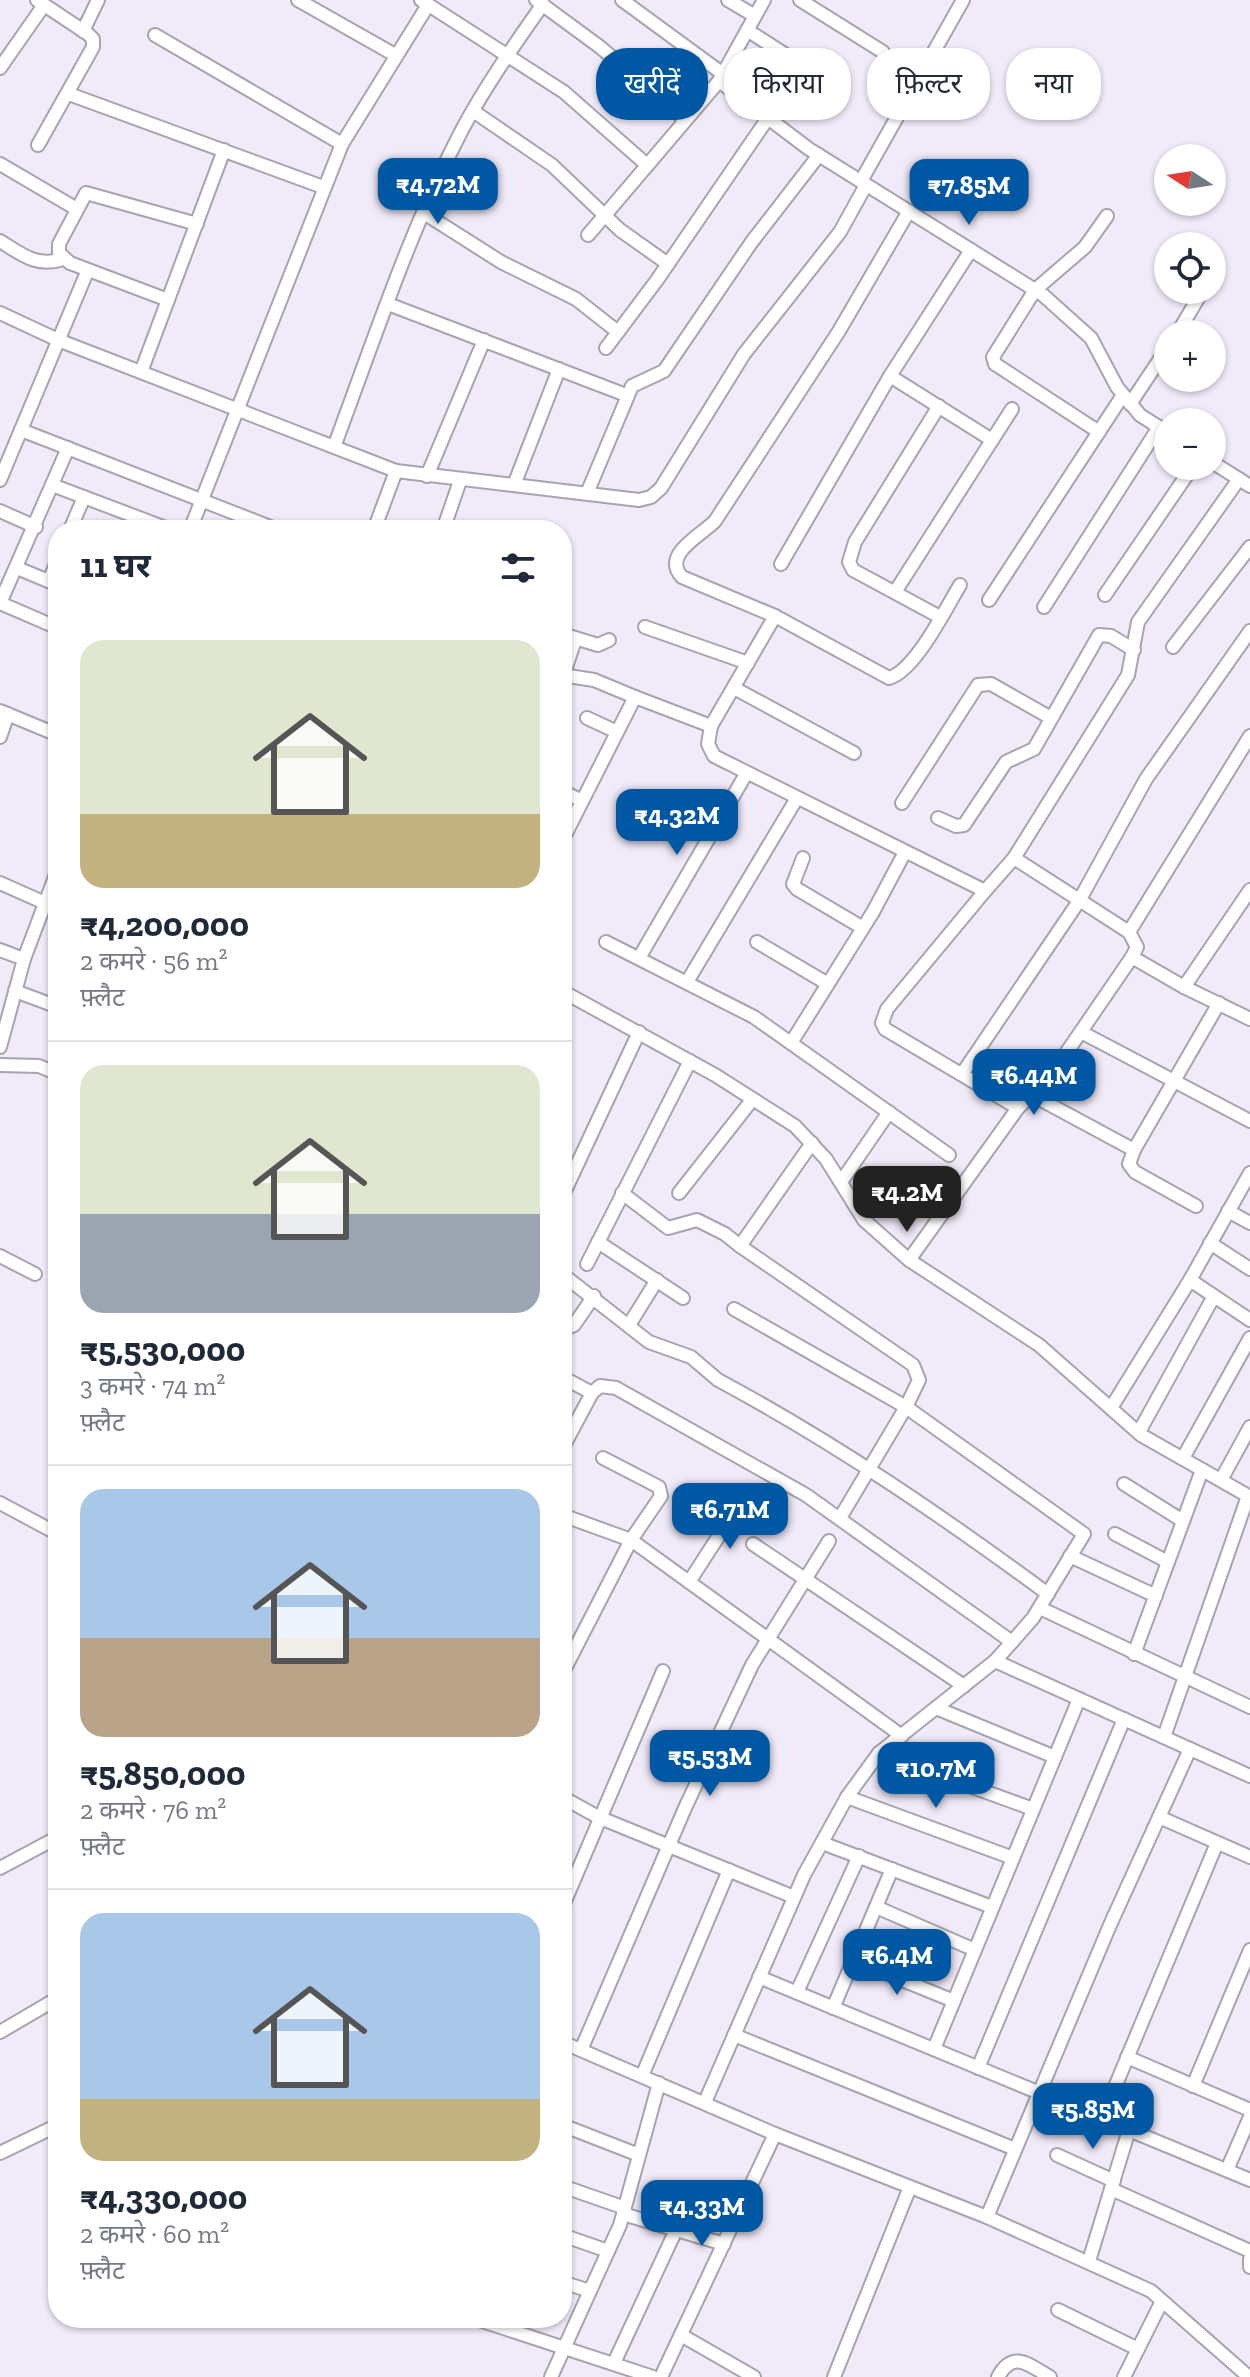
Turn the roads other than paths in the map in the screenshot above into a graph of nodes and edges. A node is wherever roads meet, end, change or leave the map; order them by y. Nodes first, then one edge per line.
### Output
1 (98, 0) edge
2 (298, 0) edge
3 (622, 0) edge
4 (728, 0) edge
5 (764, 0) edge
6 (800, 0) edge
7 (963, 0) edge
8 (41, 2) edge
9 (540, 2) edge
10 (425, 3) edge
11 (755, 16) junction
12 (747, 30) junction
13 (83, 31) junction
14 (155, 35) dead end
15 (601, 48) edge
16 (775, 48) edge
17 (877, 48) edge
18 (508, 54) junction
19 (395, 55) junction
20 (0, 68) edge
21 (721, 78) junction
22 (724, 81) edge
23 (708, 93) edge
24 (69, 94) junction
25 (473, 111) junction
26 (685, 120) edge
27 (767, 120) edge
28 (771, 120) edge
29 (342, 144) junction
30 (38, 145) dead end
31 (224, 150) junction
32 (819, 155) junction
33 (0, 164) edge
34 (647, 165) junction
35 (864, 183) junction
36 (323, 187) junction
37 (75, 208) junction
38 (909, 211) junction
39 (424, 213) junction
40 (605, 216) junction
41 (1107, 216) dead end
42 (197, 224) junction
43 (588, 235) dead end
44 (0, 241) edge
45 (971, 250) junction
46 (63, 259) junction
47 (668, 264) junction
48 (87, 272) junction
49 (1035, 290) junction
50 (168, 300) junction
51 (388, 304) junction
52 (0, 313) edge
53 (618, 332) junction
54 (58, 340) junction
55 (484, 340) junction
56 (606, 348) dead end
57 (1154, 365) edge
58 (559, 369) junction
59 (141, 372) junction
60 (890, 376) junction
61 (626, 395) junction
62 (1127, 399) junction
63 (939, 406) junction
64 (237, 409) junction
65 (1012, 409) dead end
66 (1154, 422) edge
67 (21, 430) junction
68 (1099, 432) junction
69 (992, 440) junction
70 (1154, 443) edge
71 (334, 447) junction
72 (68, 448) junction
73 (396, 471) junction
74 (1226, 471) edge
75 (427, 476) junction
76 (0, 480) edge
77 (1183, 480) edge
78 (460, 481) junction
79 (1245, 483) edge
80 (52, 485) junction
81 (514, 485) junction
82 (588, 491) junction
83 (84, 497) junction
84 (202, 498) junction
85 (0, 511) edge
86 (74, 520) edge
87 (145, 520) edge
88 (194, 520) edge
89 (254, 520) edge
90 (378, 520) edge
91 (446, 520) edge
92 (36, 527) junction
93 (1250, 547) edge
94 (781, 564) dead end
95 (17, 568) junction
96 (48, 581) edge
97 (960, 585) dead end
98 (895, 592) junction
99 (1105, 595) dead end
100 (989, 600) dead end
101 (0, 603) edge
102 (1044, 607) dead end
103 (775, 616) junction
104 (940, 617) junction
105 (48, 624) edge
106 (645, 627) dead end
107 (1250, 631) edge
108 (572, 639) edge
109 (575, 640) junction
110 (609, 640) dead end
111 (1173, 647) dead end
112 (572, 648) edge
113 (1134, 650) junction
114 (748, 663) junction
115 (572, 677) edge
116 (734, 688) junction
117 (635, 697) junction
118 (4, 712) edge
119 (587, 718) dead end
120 (1051, 718) junction
121 (711, 726) junction
122 (48, 731) edge
123 (617, 732) junction
124 (1250, 736) edge
125 (0, 737) edge
126 (854, 753) dead end
127 (746, 774) junction
128 (572, 796) edge
129 (797, 798) junction
130 (582, 801) junction
131 (902, 803) dead end
132 (938, 818) dead end
133 (572, 821) edge
134 (905, 852) junction
135 (803, 858) dead end
136 (1014, 858) junction
137 (0, 883) edge
138 (985, 891) junction
139 (1249, 894) edge
140 (48, 895) edge
141 (1079, 901) junction
142 (45, 903) junction
143 (863, 928) junction
144 (1129, 932) junction
145 (606, 942) dead end
146 (757, 942) dead end
147 (0, 950) edge
148 (1132, 957) junction
149 (639, 958) junction
150 (24, 959) junction
151 (687, 982) junction
152 (828, 984) junction
153 (1184, 987) junction
154 (15, 991) junction
155 (572, 996) edge
156 (48, 1003) edge
157 (1219, 1003) junction
158 (1250, 1019) edge
159 (3, 1026) edge
160 (639, 1032) junction
161 (1081, 1032) junction
162 (791, 1043) junction
163 (0, 1047) edge
164 (690, 1061) junction
165 (0, 1065) edge
166 (48, 1070) edge
167 (962, 1074) junction
168 (1173, 1079) junction
169 (1032, 1095) junction
170 (752, 1100) junction
171 (1018, 1108) junction
172 (889, 1112) junction
173 (1250, 1121) edge
174 (812, 1143) junction
175 (1134, 1150) junction
176 (949, 1155) dead end
177 (1250, 1173) edge
178 (572, 1176) edge
179 (841, 1182) junction
180 (622, 1193) junction
181 (679, 1193) dead end
182 (1196, 1206) dead end
183 (1228, 1211) junction
184 (1250, 1223) edge
185 (598, 1242) junction
186 (1210, 1243) junction
187 (740, 1246) junction
188 (0, 1256) edge
189 (909, 1260) junction
190 (587, 1264) dead end
191 (1250, 1269) edge
192 (35, 1274) dead end
193 (657, 1280) junction
194 (1190, 1280) junction
195 (572, 1281) edge
196 (594, 1296) junction
197 (1214, 1296) junction
198 (683, 1298) dead end
199 (734, 1309) dead end
200 (1250, 1320) edge
201 (629, 1325) junction
202 (572, 1326) edge
203 (1250, 1338) edge
204 (572, 1382) edge
205 (592, 1393) junction
206 (906, 1407) junction
207 (1111, 1408) junction
208 (1250, 1427) edge
209 (572, 1429) edge
210 (1139, 1432) junction
211 (603, 1458) dead end
212 (1183, 1458) junction
213 (871, 1470) junction
214 (1202, 1470) junction
215 (1221, 1480) junction
216 (1124, 1484) dead end
217 (1249, 1497) edge
218 (742, 1500) dead end
219 (0, 1503) edge
220 (840, 1518) junction
221 (572, 1519) edge
222 (1183, 1521) junction
223 (48, 1529) edge
224 (1115, 1534) dead end
225 (631, 1540) junction
226 (829, 1541) dead end
227 (753, 1544) dead end
228 (1070, 1556) junction
229 (1168, 1562) junction
230 (806, 1577) junction
231 (689, 1582) junction
232 (1048, 1594) junction
233 (1156, 1596) junction
234 (1040, 1608) junction
235 (767, 1638) junction
236 (1012, 1642) junction
237 (1134, 1654) junction
238 (572, 1655) edge
239 (995, 1661) junction
240 (663, 1671) dead end
241 (1185, 1677) junction
242 (964, 1686) junction
243 (1079, 1699) junction
244 (1249, 1702) edge
245 (936, 1708) junction
246 (1124, 1719) junction
247 (902, 1736) junction
248 (1164, 1737) junction
249 (1190, 1749) junction
250 (879, 1753) junction
251 (1055, 1757) junction
252 (1250, 1776) edge
253 (847, 1797) junction
254 (572, 1803) edge
255 (1033, 1809) junction
256 (598, 1817) junction
257 (1159, 1817) junction
258 (48, 1842) edge
259 (822, 1843) junction
260 (1217, 1843) junction
261 (669, 1846) junction
262 (859, 1856) junction
263 (1250, 1857) edge
264 (1013, 1858) junction
265 (0, 1868) edge
266 (892, 1869) junction
267 (729, 1870) junction
268 (572, 1883) edge
269 (794, 1897) junction
270 (876, 1907) junction
271 (992, 1907) junction
272 (975, 1950) junction
273 (1250, 1950) edge
274 (853, 1960) junction
275 (759, 1977) junction
276 (797, 1992) junction
277 (954, 2001) junction
278 (48, 2003) edge
279 (833, 2008) junction
280 (1, 2028) edge
281 (734, 2035) junction
282 (572, 2046) edge
283 (934, 2049) junction
284 (581, 2050) junction
285 (1127, 2057) junction
286 (978, 2068) junction
287 (642, 2076) junction
288 (659, 2083) junction
289 (1193, 2086) junction
290 (1038, 2092) junction
291 (705, 2102) junction
292 (1250, 2110) edge
293 (1250, 2117) edge
294 (1102, 2118) junction
295 (572, 2129) edge
296 (48, 2130) edge
297 (1129, 2130) junction
298 (775, 2134) junction
299 (1015, 2149) junction
300 (0, 2153) edge
301 (639, 2155) junction
302 (1057, 2155) dead end
303 (1227, 2170) junction
304 (1250, 2180) edge
305 (1113, 2185) junction
306 (910, 2187) junction
307 (572, 2190) edge
308 (624, 2211) junction
309 (987, 2217) junction
310 (676, 2230) junction
311 (572, 2238) edge
312 (724, 2244) junction
313 (608, 2251) junction
314 (1250, 2251) edge
315 (1250, 2259) edge
316 (1089, 2261) junction
317 (1250, 2267) edge
318 (572, 2285) edge
319 (590, 2291) junction
320 (1162, 2301) junction
321 (1058, 2310) dead end
322 (506, 2328) edge
323 (681, 2335) junction
324 (565, 2346) junction
325 (1138, 2349) junction
326 (614, 2363) junction
327 (731, 2363) junction
328 (551, 2377) edge
329 (653, 2377) edge
330 (661, 2377) edge
331 (724, 2377) edge
332 (754, 2377) edge
333 (834, 2377) edge
334 (998, 2377) edge
335 (1050, 2377) edge
336 (1124, 2377) edge
337 (1249, 2377) edge

1 - 13 street
2 - 19 street
3 - 21 street
4 - 11 street
5 - 11 street
6 - 17 street
7 - 35 street
8 - 13 street
8 - 20 street
9 - 15 street
9 - 18 street
10 - 18 street
10 - 19 street
11 - 12 street
12 - 16 street
12 - 21 street
13 - 24 street
14 - 29 street
18 - 25 street
18 - 34 street
19 - 29 street
21 - 22 street
21 - 23 street
24 - 30 street
24 - 31 street
25 - 39 street
25 - 40 street
26 - 34 street
27 - 47 street
28 - 32 street
29 - 36 street
31 - 36 street
31 - 42 street
32 - 35 street
32 - 61 street
33 - 37 street
34 - 40 street
35 - 38 street
35 - 82 street
36 - 64 street
37 - 42 street
37 - 46 street
38 - 45 street
38 - 103 street
39 - 51 street
39 - 53 street
40 - 43 street
40 - 47 street
41 - 49 street
42 - 50 street
44 - 46 street
45 - 49 street
45 - 60 street
46 - 48 street
47 - 53 street
48 - 50 street
48 - 54 street
49 - 62 street
49 - 68 street
50 - 59 street
51 - 55 street
51 - 71 street
52 - 54 street
53 - 56 street
54 - 59 street
54 - 67 street
55 - 58 street
55 - 75 street
57 - 62 street
58 - 61 street
58 - 81 street
59 - 64 street
60 - 63 street
60 - 94 street
61 - 82 street
62 - 66 street
62 - 68 street
63 - 69 street
63 - 98 street
64 - 71 street
64 - 84 street
65 - 69 street
67 - 72 street
67 - 76 street
68 - 100 street
69 - 98 street
70 - 102 street
71 - 73 street
72 - 80 street
72 - 84 street
73 - 75 street
73 - 90 street
74 - 79 street
75 - 78 street
77 - 99 street
78 - 81 street
78 - 91 street
79 - 113 street
80 - 83 street
80 - 92 street
81 - 82 street
83 - 86 street
83 - 87 street
84 - 88 street
84 - 89 street
85 - 92 street
92 - 95 street
93 - 111 street
95 - 96 street
95 - 101 street
97 - 104 street
98 - 104 street
101 - 105 street
103 - 104 street
103 - 114 street
106 - 114 street
107 - 141 street
108 - 109 street
109 - 110 street
109 - 112 street
113 - 120 street
113 - 136 street
114 - 116 street
115 - 117 street
116 - 121 street
116 - 126 street
117 - 121 street
117 - 123 street
118 - 122 street
118 - 125 street
119 - 123 street
120 - 131 street
120 - 132 street
121 - 127 street
123 - 130 street
124 - 144 street
127 - 129 street
127 - 149 street
128 - 130 street
129 - 134 street
129 - 151 street
130 - 133 street
134 - 138 street
134 - 143 street
135 - 143 street
136 - 138 street
136 - 141 street
137 - 142 street
138 - 167 street
139 - 153 street
140 - 142 street
141 - 144 street
141 - 167 street
142 - 150 street
143 - 152 street
144 - 148 street
145 - 149 street
146 - 152 street
147 - 150 street
148 - 153 street
148 - 161 street
149 - 151 street
150 - 154 street
151 - 162 street
152 - 162 street
153 - 157 street
154 - 156 street
154 - 159 street
155 - 160 street
157 - 158 street
157 - 168 street
159 - 163 street
160 - 164 street
160 - 178 street
161 - 168 street
161 - 169 street
162 - 172 street
164 - 170 street
164 - 180 street
165 - 166 street
167 - 171 street
168 - 173 street
168 - 175 street
169 - 171 street
169 - 175 street
170 - 174 street
170 - 181 street
171 - 189 street
172 - 176 street
172 - 179 street
174 - 179 street
174 - 187 street
175 - 182 street
177 - 183 street
179 - 189 street
180 - 185 street
180 - 187 street
183 - 184 street
183 - 186 street
185 - 190 street
185 - 193 street
186 - 191 street
186 - 194 street
187 - 206 street
188 - 192 street
189 - 207 street
193 - 198 street
193 - 201 street
194 - 197 street
194 - 207 street
195 - 196 street
196 - 201 street
196 - 202 street
197 - 200 street
197 - 210 street
199 - 206 street
201 - 213 street
203 - 212 street
204 - 205 street
205 - 209 street
205 - 220 street
206 - 213 street
206 - 228 street
207 - 210 street
208 - 215 street
210 - 212 street
211 - 225 street
212 - 214 street
213 - 220 street
213 - 232 street
214 - 215 street
214 - 222 street
215 - 217 street
216 - 222 street
217 - 241 street
218 - 231 street
219 - 223 street
220 - 236 street
221 - 225 street
222 - 229 street
224 - 229 street
225 - 231 street
225 - 238 street
226 - 230 street
227 - 230 street
228 - 232 street
228 - 233 street
229 - 233 street
230 - 235 street
230 - 242 street
231 - 235 street
232 - 234 street
233 - 237 street
234 - 236 street
234 - 237 street
235 - 247 street
235 - 261 street
236 - 239 street
237 - 241 street
239 - 242 street
239 - 243 street
240 - 256 street
241 - 244 street
241 - 248 street
242 - 245 street
243 - 246 street
243 - 251 street
245 - 247 street
245 - 251 street
246 - 248 street
246 - 286 street
247 - 250 street
248 - 249 street
249 - 252 street
249 - 257 street
250 - 253 street
250 - 255 street
251 - 255 street
253 - 259 street
253 - 264 street
254 - 256 street
255 - 264 street
256 - 261 street
256 - 268 street
257 - 260 street
257 - 290 street
258 - 265 street
259 - 262 street
259 - 269 street
260 - 263 street
260 - 285 street
261 - 267 street
261 - 284 street
262 - 266 street
262 - 276 street
264 - 271 street
266 - 270 street
266 - 271 street
267 - 269 street
267 - 287 street
269 - 275 street
270 - 272 street
270 - 274 street
271 - 272 street
272 - 277 street
273 - 289 street
274 - 277 street
274 - 279 street
275 - 276 street
275 - 281 street
276 - 279 street
277 - 283 street
278 - 280 street
279 - 283 street
281 - 291 street
281 - 299 street
282 - 284 street
283 - 286 street
284 - 287 street
285 - 289 street
285 - 294 street
286 - 290 street
287 - 288 street
288 - 291 street
288 - 301 street
289 - 292 street
290 - 294 street
290 - 299 street
291 - 298 street
293 - 303 street
294 - 297 street
295 - 301 street
296 - 300 street
297 - 303 street
297 - 305 street
298 - 306 street
298 - 312 street
299 - 309 street
301 - 308 street
302 - 305 street
303 - 304 street
305 - 314 street
305 - 316 street
306 - 309 street
306 - 333 street
307 - 308 street
308 - 310 street
308 - 313 street
309 - 316 street
310 - 312 street
310 - 326 street
311 - 313 street
312 - 323 street
313 - 319 street
315 - 317 street
316 - 320 street
318 - 319 street
319 - 324 street
320 - 325 street
320 - 337 street
321 - 325 street
322 - 324 street
323 - 327 street
323 - 330 street
324 - 326 street
324 - 328 street
325 - 336 street
326 - 329 street
327 - 331 street
327 - 332 street
334 - 335 street

